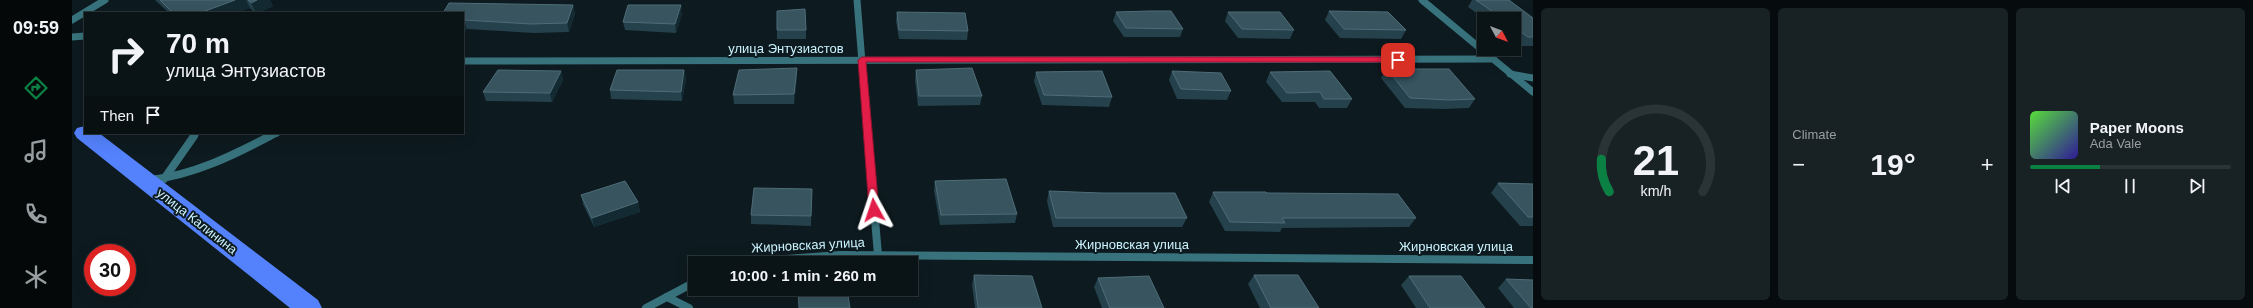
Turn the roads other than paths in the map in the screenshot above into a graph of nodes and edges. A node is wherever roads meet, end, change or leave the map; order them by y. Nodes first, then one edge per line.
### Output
1 (105, 0) edge
2 (857, 0) edge
3 (1422, 0) edge
4 (85, 12) edge
5 (84, 13) edge
6 (72, 20) edge
7 (84, 36) edge
8 (72, 37) edge
9 (862, 60) junction
10 (1493, 60) junction
11 (464, 61) edge
12 (1510, 74) junction
13 (1533, 78) edge
14 (1533, 92) edge
15 (72, 123) edge
16 (84, 132) edge
17 (86, 134) edge
18 (195, 134) edge
19 (275, 134) edge
20 (154, 180) junction
21 (878, 255) junction
22 (826, 256) edge
23 (1533, 260) edge
24 (688, 286) edge
25 (667, 297) junction
26 (309, 308) edge
27 (646, 308) edge
28 (689, 308) edge

1 - 4 street
2 - 9 street
3 - 10 street
5 - 6 street
7 - 8 street
9 - 10 street, улица Энтузиастов
9 - 11 street, улица Энтузиастов
9 - 21 street
10 - 12 street
12 - 13 street
12 - 14 street
15 - 16 main road, улица Калинина
17 - 20 main road, улица Калинина
18 - 20 street
19 - 20 street
20 - 26 main road, улица Калинина
21 - 22 street, Жирновская улица
21 - 23 street, Жирновская улица
24 - 25 street
25 - 27 street
25 - 28 street

